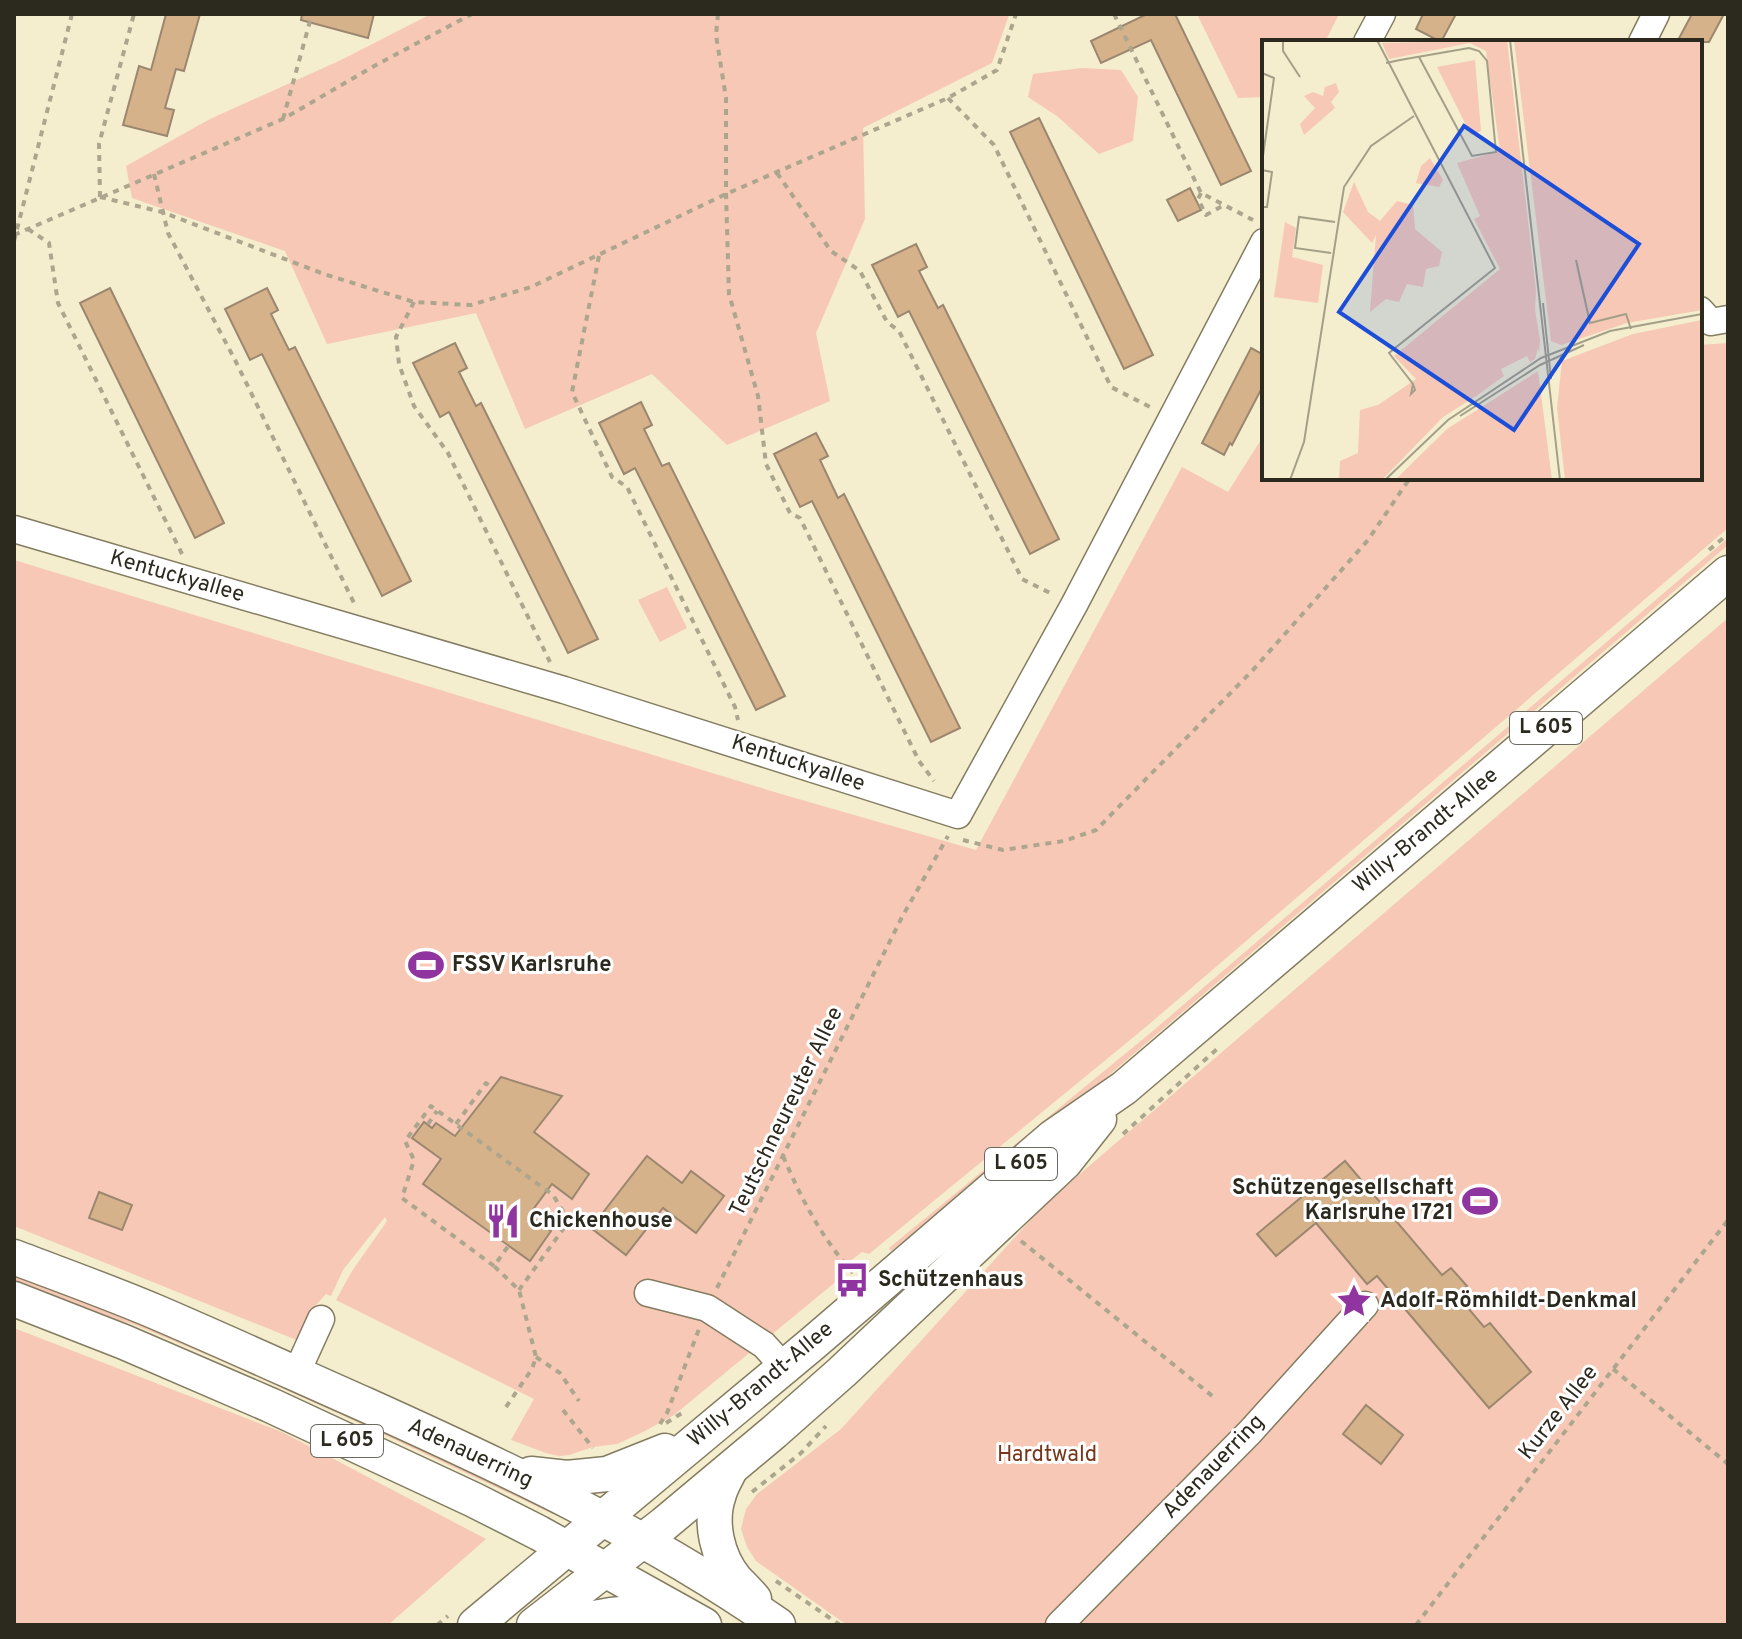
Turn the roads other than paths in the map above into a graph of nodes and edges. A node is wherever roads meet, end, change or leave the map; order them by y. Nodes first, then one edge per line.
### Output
1 (1382, 14) edge
2 (1656, 14) edge
3 (1368, 40) edge
4 (1643, 40) edge
5 (1262, 246) edge
6 (1702, 312) edge
7 (1728, 319) edge
8 (14, 529) edge
9 (1728, 573) edge
10 (1124, 1088) junction
11 (14, 1257) edge
12 (648, 1293) dead end
13 (14, 1299) edge
14 (1365, 1305) dead end
15 (321, 1319) dead end
16 (784, 1367) junction
17 (296, 1374) junction
18 (696, 1440) junction
19 (507, 1470) junction
20 (740, 1482) junction
21 (601, 1519) junction
22 (642, 1541) junction
23 (567, 1548) junction
24 (605, 1569) junction
25 (697, 1621) edge
26 (775, 1623) edge
27 (475, 1625) edge
28 (534, 1625) edge
29 (572, 1625) edge
30 (1059, 1625) edge

1 - 3 street
2 - 4 street
5 - 8 street, Kentuckyallee
6 - 7 street
9 - 10 main road, Willy-Brandt-Allee / L 605
10 - 16 main road, Willy-Brandt-Allee / L 605
10 - 20 main road, Willy-Brandt-Allee / L 605
11 - 17 main road, Adenauerring / L 605
12 - 16 street
13 - 23 main road, Adenauerring / L 605
14 - 30 street, Adenauerring
15 - 17 street
16 - 18 main road, Willy-Brandt-Allee / L 605
17 - 19 main road, Adenauerring / L 605
18 - 19 main road
18 - 21 main road, Willy-Brandt-Allee / L 605
19 - 21 main road, Adenauerring / L 605
20 - 22 main road, Willy-Brandt-Allee / L 605
20 - 26 main road
21 - 22 main road, Adenauerring
21 - 23 main road, Willy-Brandt-Allee
22 - 24 main road, Willy-Brandt-Allee / L 605
22 - 26 main road, Adenauerring
23 - 24 main road, Adenauerring / L 605
23 - 27 main road, Willy-Brandt-Allee
24 - 25 main road, Adenauerring
24 - 28 main road, Willy-Brandt-Allee
25 - 29 main road

